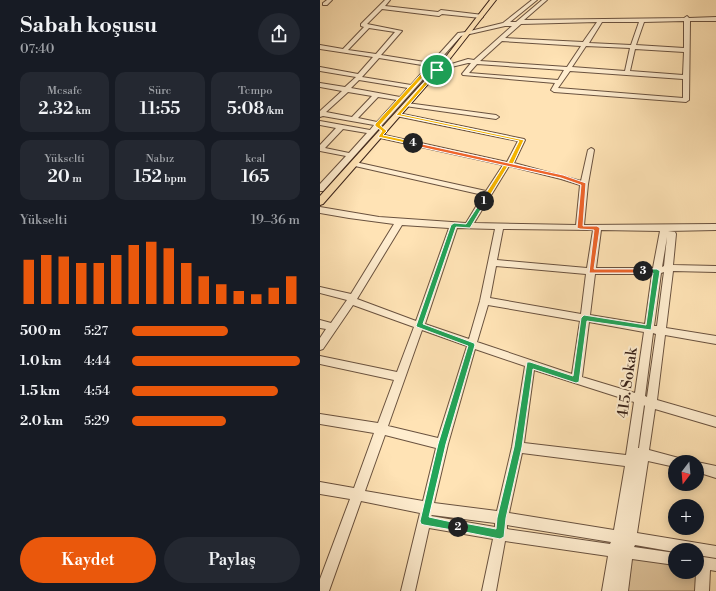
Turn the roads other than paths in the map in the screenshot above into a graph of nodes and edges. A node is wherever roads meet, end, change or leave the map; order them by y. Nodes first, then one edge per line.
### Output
1 (330, 0) edge
2 (388, 0) edge
3 (493, 0) edge
4 (535, 0) edge
5 (545, 0) edge
6 (325, 4) dead end
7 (381, 7) junction
8 (480, 16) junction
9 (687, 18) junction
10 (716, 18) edge
11 (642, 19) junction
12 (601, 20) junction
13 (518, 23) junction
14 (505, 24) junction
15 (366, 26) junction
16 (466, 34) junction
17 (499, 39) junction
18 (585, 44) junction
19 (320, 47) edge
20 (633, 47) junction
21 (342, 50) junction
22 (685, 50) junction
23 (377, 56) junction
24 (475, 62) junction
25 (437, 67) junction
26 (567, 69) junction
27 (320, 70) edge
28 (627, 73) junction
29 (359, 77) junction
30 (685, 77) junction
31 (559, 82) junction
32 (320, 85) edge
33 (346, 90) junction
34 (409, 90) junction
35 (377, 94) junction
36 (414, 96) junction
37 (400, 99) junction
38 (407, 105) junction
39 (321, 114) edge
40 (398, 115) junction
41 (496, 116) dead end
42 (356, 119) junction
43 (320, 123) edge
44 (378, 124) junction
45 (341, 127) junction
46 (350, 129) junction
47 (371, 132) junction
48 (382, 133) junction
49 (320, 149) edge
50 (591, 150) dead end
51 (351, 155) junction
52 (355, 164) junction
53 (508, 164) junction
54 (323, 182) edge
55 (584, 184) junction
56 (320, 189) edge
57 (488, 194) junction
58 (320, 202) edge
59 (320, 210) edge
60 (400, 221) junction
61 (454, 225) junction
62 (468, 226) junction
63 (716, 226) edge
64 (499, 227) junction
65 (580, 228) junction
66 (597, 228) junction
67 (664, 232) junction
68 (492, 263) junction
69 (716, 269) edge
70 (591, 271) junction
71 (657, 271) junction
72 (668, 271) junction
73 (716, 275) edge
74 (320, 290) edge
75 (352, 300) junction
76 (485, 301) junction
77 (584, 318) junction
78 (320, 324) edge
79 (419, 326) junction
80 (333, 327) junction
81 (649, 328) junction
82 (661, 331) junction
83 (716, 340) edge
84 (472, 345) junction
85 (320, 346) edge
86 (320, 360) edge
87 (530, 365) junction
88 (399, 377) junction
89 (576, 380) junction
90 (645, 402) junction
91 (320, 418) edge
92 (716, 422) edge
93 (382, 429) junction
94 (442, 444) junction
95 (518, 447) junction
96 (637, 458) junction
97 (668, 461) edge
98 (704, 469) edge
99 (716, 472) edge
100 (320, 488) edge
101 (358, 495) junction
102 (427, 508) junction
103 (502, 518) junction
104 (424, 521) junction
105 (500, 534) junction
106 (624, 537) junction
107 (621, 550) junction
108 (716, 552) edge
109 (668, 558) edge
110 (706, 564) edge
111 (323, 590) edge
112 (408, 591) edge
113 (489, 591) edge
114 (609, 591) edge
115 (621, 591) edge
116 (702, 591) edge

1 - 6 street
2 - 7 street
3 - 8 main road
4 - 14 street
5 - 13 street
7 - 8 street
7 - 15 street
8 - 16 main road
9 - 10 street
9 - 11 street
9 - 22 street
11 - 12 street
11 - 20 street
12 - 13 street
12 - 18 street
13 - 14 street
13 - 17 street
14 - 16 street
15 - 21 street
15 - 23 street
16 - 25 main road
17 - 18 street
17 - 24 street
18 - 20 street
18 - 26 street
19 - 21 street
20 - 22 street
20 - 28 street
21 - 23 street
22 - 30 street
23 - 25 street
23 - 29 street
24 - 25 street
24 - 26 street
24 - 31 street
25 - 34 street
25 - 36 main road
26 - 28 street
26 - 31 street
27 - 29 street
28 - 30 street
29 - 33 street
29 - 34 street
30 - 31 street
32 - 33 street
33 - 35 street
33 - 39 street
34 - 36 street
34 - 37 street
35 - 37 street
35 - 42 street
36 - 38 main road
37 - 44 street
38 - 40 main road
38 - 41 street
39 - 42 street
40 - 48 main road
40 - 53 street
42 - 44 street
42 - 46 street
43 - 45 street
44 - 47 street
44 - 48 street
45 - 46 street
45 - 49 street
46 - 47 street
47 - 51 street
48 - 52 main road
48 - 53 street
49 - 51 street
50 - 55 street
51 - 54 street
52 - 57 street
52 - 58 main road
53 - 55 street
53 - 57 street
54 - 56 street
55 - 65 street
57 - 62 street
59 - 60 street
60 - 61 street
60 - 75 street
61 - 62 street
61 - 79 street
62 - 64 street
63 - 67 street
64 - 65 street
64 - 68 street
65 - 66 street
66 - 67 street
66 - 70 street
67 - 71 street, 415. Sokak
67 - 72 street, 415. Sokak
68 - 70 street
68 - 76 street
69 - 72 street
70 - 71 street
70 - 77 street
71 - 72 street
71 - 81 street, 415. Sokak
72 - 73 street
72 - 82 street, 415. Sokak
74 - 75 street
75 - 79 street
75 - 80 street
76 - 77 street
76 - 84 street
77 - 81 street
77 - 89 street
78 - 80 street
79 - 84 street
79 - 88 street
80 - 85 street
81 - 82 street
81 - 90 street, 415. Sokak
82 - 83 street
82 - 90 street, 415. Sokak
84 - 87 street
84 - 94 street
86 - 88 street
87 - 89 street
87 - 95 street
88 - 93 street
89 - 90 street
90 - 92 street
90 - 96 street, 415. Sokak
91 - 93 street
93 - 94 street
93 - 101 street
94 - 102 street
95 - 96 street
95 - 103 street
96 - 97 street
96 - 106 street, 415. Sokak
98 - 99 street
100 - 101 street
101 - 102 street
101 - 111 street
102 - 103 street
102 - 104 street
103 - 105 street
103 - 106 street
104 - 105 street
104 - 112 street
105 - 107 street
105 - 113 street
106 - 107 street, 415. Sokak
106 - 108 street
107 - 109 street
107 - 114 street, 415. Sokak
107 - 115 street, 415. Sokak
110 - 116 street

